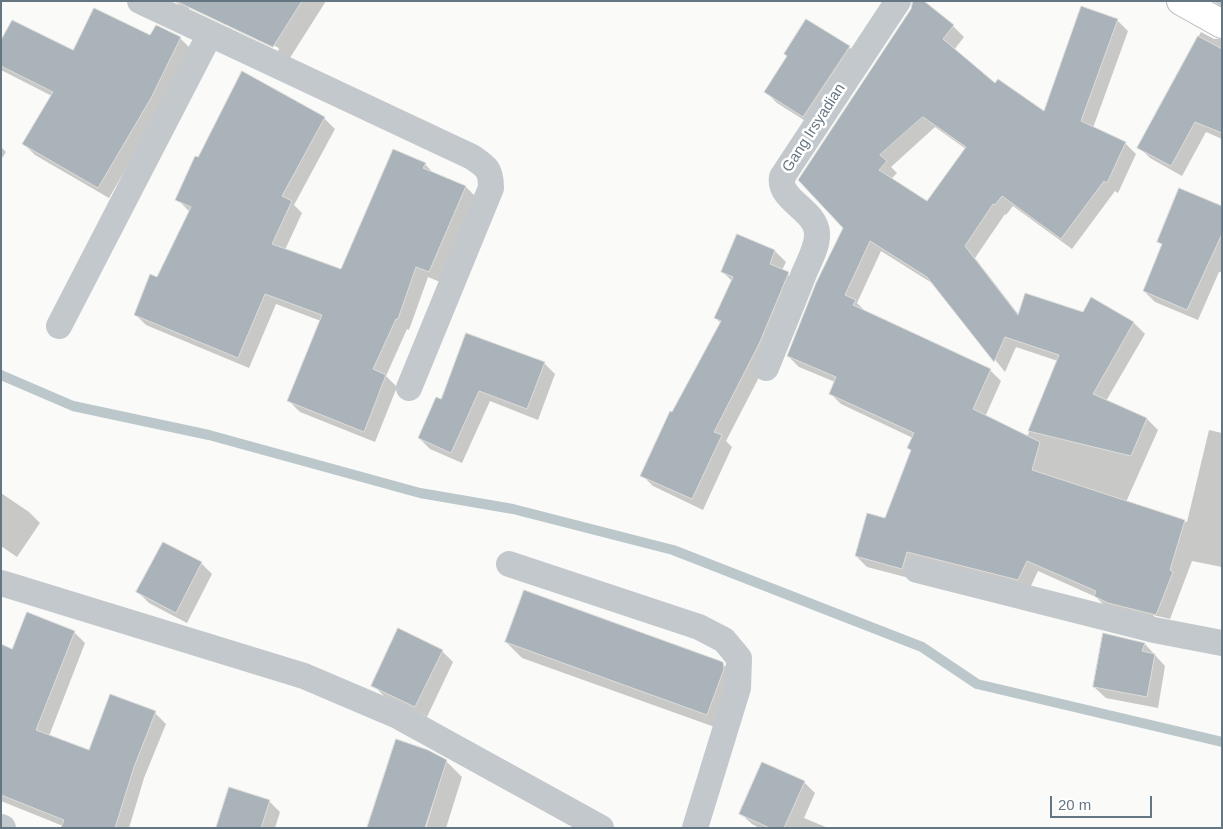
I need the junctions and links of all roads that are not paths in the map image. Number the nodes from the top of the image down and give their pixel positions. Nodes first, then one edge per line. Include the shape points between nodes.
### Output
1 (140, 1) edge
2 (898, 1) edge
3 (1181, 1) edge
4 (1222, 24) edge
5 (210, 34) junction
6 (59, 326) dead end
7 (766, 368) dead end
8 (409, 388) dead end
9 (509, 564) dead end
10 (917, 570) dead end
11 (1, 583) edge
12 (1222, 643) edge
13 (601, 828) edge
14 (695, 828) edge

1 - 5 street
2 - 7 street, Gang Irsyadian via 782,177 786,192 812,220 817,232 812,254
3 - 4 street
5 - 6 street
5 - 8 street via 472,157 484,165 491,176 491,188
9 - 14 street via 699,627 724,640 739,658 738,688
10 - 12 street via 1154,630
11 - 13 street via 304,676 398,716

